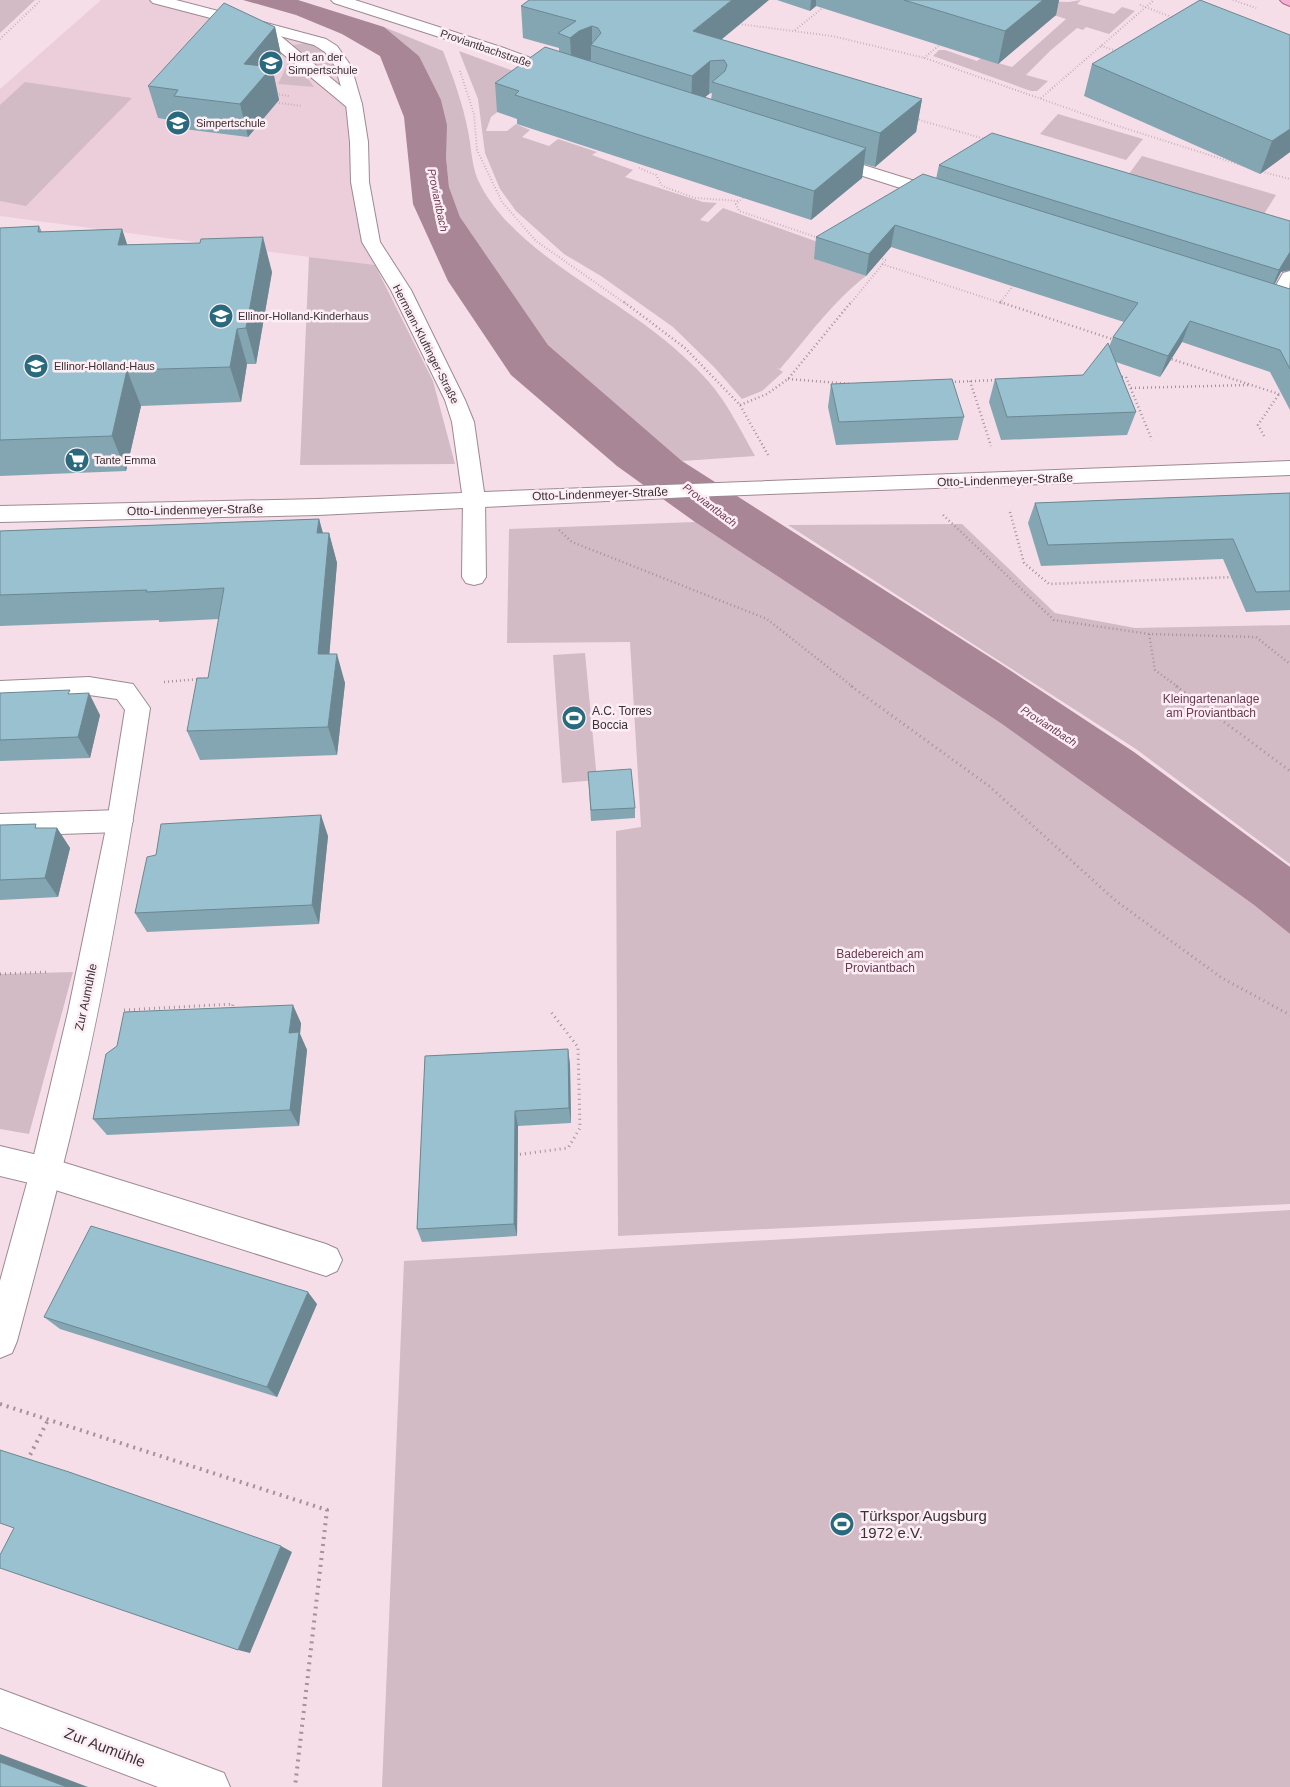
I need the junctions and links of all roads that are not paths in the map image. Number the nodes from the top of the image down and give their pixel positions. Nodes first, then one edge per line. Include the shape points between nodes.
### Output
1 (158, 0) edge
2 (339, 0) edge
3 (259, 26) junction
4 (571, 74) edge
5 (354, 104) junction
6 (807, 152) edge
7 (958, 200) edge
8 (1290, 278) edge
9 (1276, 301) edge
10 (1290, 468) edge
11 (474, 499) junction
12 (0, 514) edge
13 (474, 576) dead end
14 (0, 690) edge
15 (120, 821) junction
16 (0, 825) edge
17 (0, 1161) edge
18 (46, 1172) junction
19 (326, 1260) dead end
20 (0, 1341) edge
21 (0, 1708) edge
22 (210, 1787) edge

1 - 3 street, Hermann-Kluftinger-Straße
2 - 4 street, Proviantbachstraße
3 - 5 street, Hermann-Kluftinger-Straße
3 - 5 street, Hermann-Kluftinger-Straße via 320,42 331,49 342,66
5 - 11 street, Hermann-Kluftinger-Straße via 360,142 360,182 371,242 401,290 455,400 463,422
6 - 7 street
8 - 9 street
10 - 11 street, Otto-Lindenmeyer-Straße
11 - 12 street, Otto-Lindenmeyer-Straße via 318,507
11 - 13 street, Hermann-Kluftinger-Straße
14 - 15 street, Zur Aumühle via 89,686 124,691 138,708
15 - 16 street
15 - 18 street, Zur Aumühle via 92,971
17 - 18 street
18 - 19 street
18 - 20 street, Zur Aumühle
21 - 22 street, Zur Aumühle

